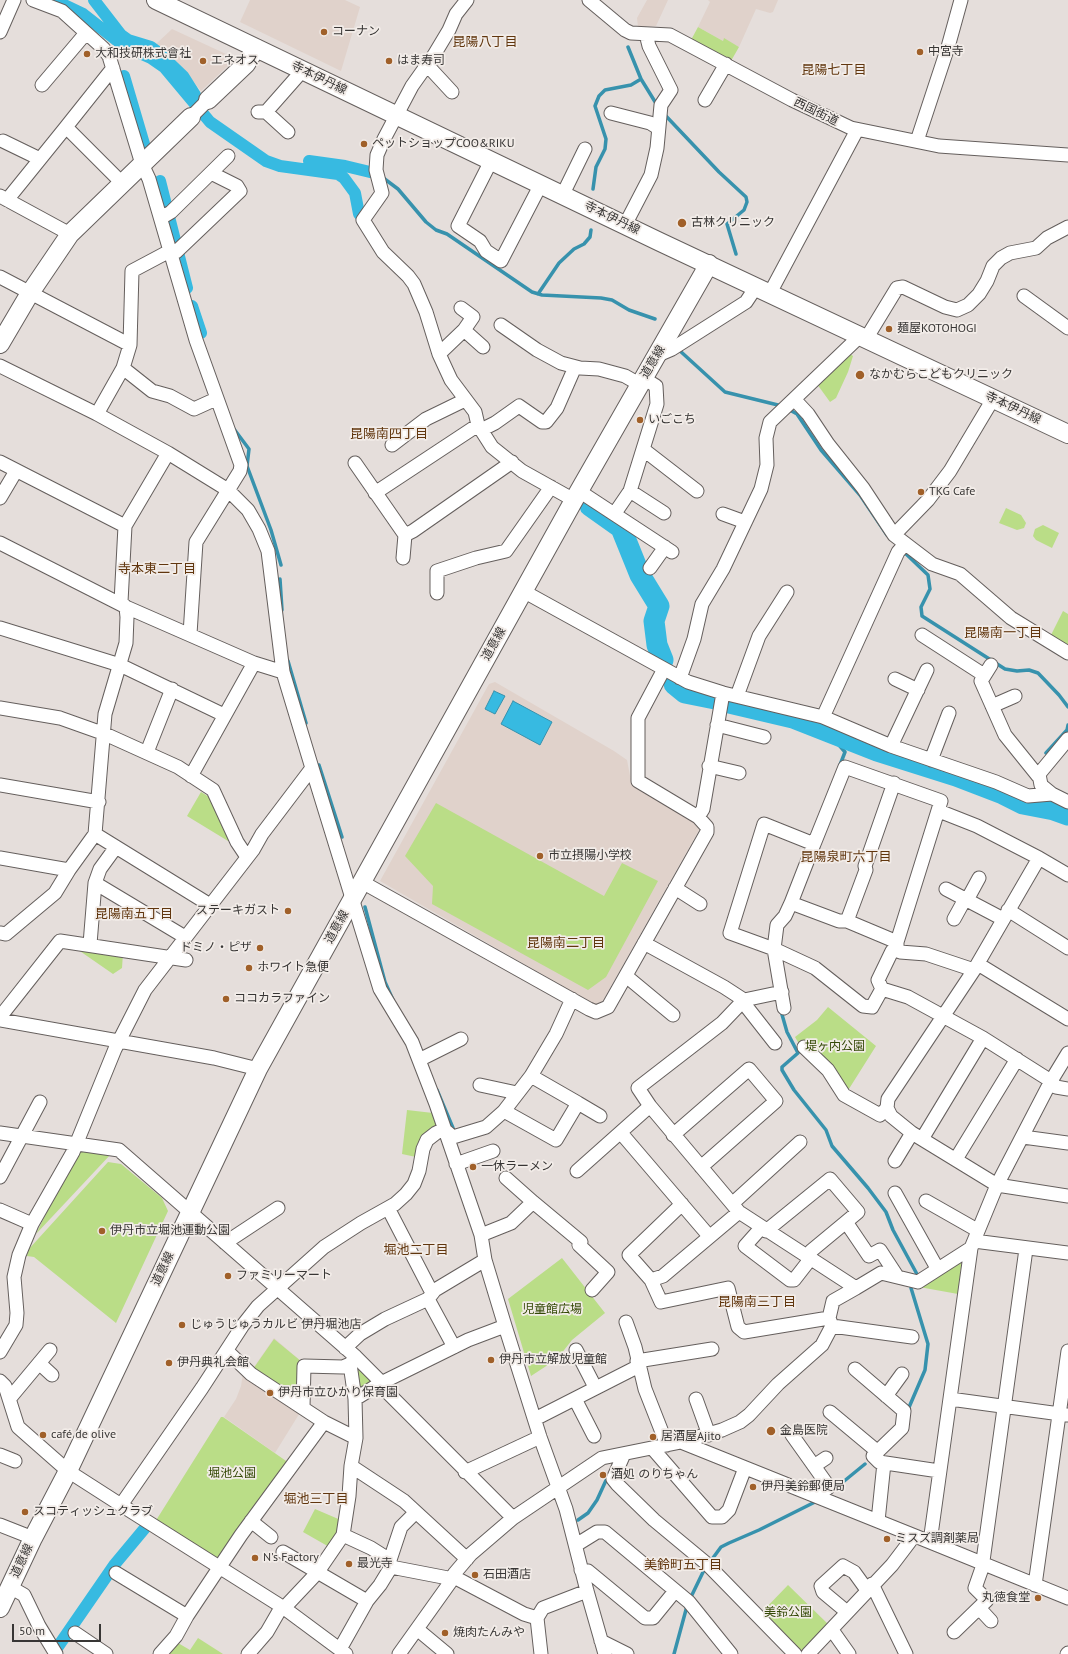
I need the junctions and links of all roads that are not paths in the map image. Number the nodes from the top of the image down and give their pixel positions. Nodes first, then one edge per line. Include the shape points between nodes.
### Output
1 (14, 0) edge
2 (34, 0) edge
3 (156, 0) edge
4 (466, 0) edge
5 (589, 0) edge
6 (961, 0) edge
7 (0, 32) edge
8 (86, 33) junction
9 (646, 34) junction
10 (256, 48) junction
11 (726, 64) junction
12 (427, 65) junction
13 (113, 68) junction
14 (303, 70) junction
15 (42, 85) dead end
16 (452, 92) dead end
17 (208, 100) joint
18 (705, 100) dead end
19 (611, 113) dead end
20 (396, 115) junction
21 (191, 117) joint
22 (66, 127) junction
23 (658, 128) junction
24 (857, 130) junction
25 (288, 132) dead end
26 (2, 141) dead end
27 (917, 141) junction
28 (585, 149) dead end
29 (1068, 155) edge
30 (228, 156) dead end
31 (40, 159) junction
32 (491, 161) junction
33 (142, 164) junction
34 (211, 172) junction
35 (122, 183) junction
36 (541, 184) junction
37 (563, 194) junction
38 (3, 198) edge
39 (166, 215) junction
40 (625, 225) junction
41 (1068, 227) edge
42 (70, 234) junction
43 (176, 251) junction
44 (709, 264) junction
45 (0, 277) edge
46 (763, 290) junction
47 (30, 293) junction
48 (1024, 296) dead end
49 (461, 308) dead end
50 (501, 325) dead end
51 (1068, 328) edge
52 (464, 330) junction
53 (860, 336) junction
54 (0, 344) edge
55 (130, 345) junction
56 (483, 347) dead end
57 (439, 354) junction
58 (658, 354) junction
59 (0, 366) edge
60 (575, 367) junction
61 (123, 368) junction
62 (641, 381) junction
63 (216, 399) junction
64 (993, 399) junction
65 (465, 400) junction
66 (794, 400) junction
67 (96, 414) junction
68 (480, 428) junction
69 (1068, 434) edge
70 (392, 445) dead end
71 (644, 450) junction
72 (168, 453) junction
73 (0, 462) edge
74 (512, 462) junction
75 (355, 463) dead end
76 (16, 471) junction
77 (694, 485) dead end
78 (551, 487) junction
79 (228, 490) junction
80 (630, 491) junction
81 (375, 493) junction
82 (576, 495) junction
83 (0, 498) edge
84 (615, 513) junction
85 (664, 513) dead end
86 (723, 514) dead end
87 (745, 522) junction
88 (125, 526) junction
89 (405, 535) junction
90 (894, 535) junction
91 (0, 543) edge
92 (905, 544) junction
93 (403, 558) dead end
94 (650, 568) dead end
95 (523, 591) junction
96 (787, 592) dead end
97 (437, 593) dead end
98 (126, 607) junction
99 (0, 628) edge
100 (190, 634) junction
101 (922, 635) dead end
102 (1068, 653) edge
103 (254, 663) junction
104 (120, 665) junction
105 (664, 669) junction
106 (927, 670) dead end
107 (283, 672) junction
108 (680, 678) junction
109 (895, 679) dead end
110 (172, 689) junction
111 (918, 690) junction
112 (723, 693) junction
113 (737, 696) junction
114 (1016, 696) dead end
115 (992, 706) junction
116 (0, 708) edge
117 (949, 713) dead end
118 (224, 714) junction
119 (823, 717) junction
120 (717, 725) junction
121 (105, 734) junction
122 (764, 738) dead end
123 (1068, 739) edge
124 (891, 746) junction
125 (147, 752) junction
126 (930, 760) junction
127 (709, 766) junction
128 (312, 768) junction
129 (739, 773) dead end
130 (191, 776) junction
131 (1038, 776) junction
132 (894, 783) junction
133 (0, 785) edge
134 (1052, 794) junction
135 (99, 802) junction
136 (1068, 802) edge
137 (939, 811) junction
138 (698, 817) junction
139 (95, 834) junction
140 (814, 844) junction
141 (116, 847) junction
142 (247, 857) junction
143 (0, 858) edge
144 (1039, 858) junction
145 (69, 870) junction
146 (1068, 875) edge
147 (979, 878) dead end
148 (362, 882) junction
149 (95, 883) junction
150 (675, 888) junction
151 (946, 889) dead end
152 (353, 897) junction
153 (966, 900) junction
154 (791, 903) junction
155 (700, 904) dead end
156 (210, 905) junction
157 (1005, 915) junction
158 (954, 919) dead end
159 (847, 921) junction
160 (0, 934) edge
161 (185, 937) junction
162 (644, 943) junction
163 (90, 944) junction
164 (897, 945) junction
165 (1068, 948) edge
166 (774, 949) junction
167 (169, 957) junction
168 (186, 960) dead end
169 (976, 967) junction
170 (626, 976) junction
171 (882, 989) junction
172 (782, 992) junction
173 (572, 999) junction
174 (744, 1000) junction
175 (784, 1008) dead end
176 (672, 1016) dead end
177 (944, 1016) junction
178 (0, 1017) edge
179 (1068, 1019) edge
180 (0, 1020) edge
181 (982, 1038) junction
182 (461, 1039) dead end
183 (119, 1041) junction
184 (775, 1044) dead end
185 (804, 1047) dead end
186 (1068, 1053) edge
187 (1017, 1059) junction
188 (419, 1060) junction
189 (258, 1069) junction
190 (530, 1076) junction
191 (1051, 1081) junction
192 (480, 1085) dead end
193 (1068, 1089) edge
194 (518, 1093) junction
195 (40, 1102) dead end
196 (578, 1103) junction
197 (650, 1106) junction
198 (887, 1108) junction
199 (504, 1111) junction
200 (600, 1116) dead end
201 (444, 1129) junction
202 (0, 1133) edge
203 (621, 1133) junction
204 (673, 1135) junction
205 (23, 1136) junction
206 (917, 1136) junction
207 (1023, 1137) junction
208 (800, 1142) dead end
209 (1068, 1143) edge
210 (75, 1144) junction
211 (493, 1151) dead end
212 (956, 1159) junction
213 (895, 1161) dead end
214 (456, 1164) junction
215 (702, 1167) junction
216 (577, 1171) dead end
217 (0, 1177) edge
218 (513, 1180) dead end
219 (997, 1185) junction
220 (895, 1193) dead end
221 (1068, 1196) edge
222 (926, 1201) dead end
223 (533, 1202) junction
224 (682, 1204) junction
225 (278, 1208) dead end
226 (388, 1208) junction
227 (736, 1208) junction
228 (0, 1210) edge
229 (190, 1212) junction
230 (846, 1222) junction
231 (32, 1224) junction
232 (764, 1229) junction
233 (481, 1235) junction
234 (709, 1236) junction
235 (974, 1240) junction
236 (225, 1243) junction
237 (1026, 1249) junction
238 (1068, 1254) edge
239 (810, 1257) junction
240 (485, 1260) junction
241 (937, 1268) junction
242 (897, 1276) junction
243 (651, 1280) junction
244 (856, 1288) junction
245 (278, 1289) junction
246 (592, 1290) dead end
247 (431, 1295) junction
248 (626, 1322) dead end
249 (830, 1322) junction
250 (505, 1326) junction
251 (912, 1337) dead end
252 (454, 1347) junction
253 (345, 1348) junction
254 (50, 1350) dead end
255 (576, 1350) dead end
256 (712, 1350) dead end
257 (227, 1351) junction
258 (0, 1352) edge
259 (1068, 1356) edge
260 (353, 1361) junction
261 (39, 1363) junction
262 (638, 1364) junction
263 (855, 1369) dead end
264 (902, 1374) dead end
265 (52, 1375) dead end
266 (0, 1381) edge
267 (381, 1383) junction
268 (595, 1388) junction
269 (886, 1396) junction
270 (10, 1398) junction
271 (355, 1399) junction
272 (575, 1399) junction
273 (696, 1399) dead end
274 (950, 1399) junction
275 (1005, 1406) junction
276 (303, 1407) junction
277 (830, 1412) dead end
278 (1064, 1414) edge
279 (535, 1419) junction
280 (324, 1422) junction
281 (709, 1435) junction
282 (792, 1435) dead end
283 (594, 1436) dead end
284 (540, 1437) junction
285 (356, 1438) junction
286 (681, 1442) junction
287 (667, 1445) junction
288 (653, 1449) junction
289 (624, 1454) junction
290 (0, 1455) edge
291 (826, 1458) dead end
292 (881, 1458) junction
293 (15, 1461) dead end
294 (351, 1466) junction
295 (814, 1466) junction
296 (746, 1468) junction
297 (68, 1471) junction
298 (939, 1471) junction
299 (465, 1472) junction
300 (558, 1487) junction
301 (817, 1496) junction
302 (121, 1505) junction
303 (416, 1512) junction
304 (513, 1518) junction
305 (251, 1521) junction
306 (878, 1521) junction
307 (0, 1525) edge
308 (343, 1535) junction
309 (914, 1536) junction
310 (271, 1537) dead end
311 (33, 1538) junction
312 (930, 1542) junction
313 (576, 1545) junction
314 (283, 1552) dead end
315 (467, 1559) junction
316 (982, 1562) junction
317 (390, 1564) junction
318 (219, 1568) junction
319 (581, 1570) junction
320 (116, 1573) dead end
321 (317, 1573) junction
322 (454, 1578) junction
323 (1035, 1585) junction
324 (10, 1587) junction
325 (870, 1587) junction
326 (587, 1591) junction
327 (675, 1591) junction
328 (1068, 1598) edge
329 (367, 1601) junction
330 (283, 1607) junction
331 (0, 1608) edge
332 (979, 1608) junction
333 (847, 1612) junction
334 (187, 1616) junction
335 (537, 1618) junction
336 (991, 1621) dead end
337 (417, 1629) junction
338 (832, 1630) junction
339 (954, 1632) dead end
340 (74, 1634) dead end
341 (601, 1641) junction
342 (343, 1652) edge
343 (56, 1654) edge
344 (106, 1654) edge
345 (160, 1654) edge
346 (248, 1654) edge
347 (399, 1654) edge
348 (447, 1654) edge
349 (541, 1654) edge
350 (605, 1654) edge
351 (627, 1654) edge
352 (731, 1654) edge
353 (795, 1654) edge
354 (808, 1654) edge
355 (849, 1654) edge
356 (906, 1654) edge

1 - 7 street
2 - 8 street via 62,11
3 - 10 street, 寺本伊丹線
4 - 12 street
5 - 9 street, 西国街道 via 625,30
6 - 27 street
8 - 13 street via 107,52
8 - 15 street
9 - 11 street, 西国街道 via 670,35
9 - 23 street via 649,46 671,87 661,106
10 - 14 street, 寺本伊丹線
10 - 17 street via 246,64
11 - 18 street
11 - 24 street, 西国街道 via 792,100
12 - 16 street
12 - 20 street
13 - 22 street
13 - 33 street
14 - 20 street, 寺本伊丹線
14 - 25 street via 262,112
17 - 21 street
19 - 23 street via 650,123
20 - 32 street, 寺本伊丹線
20 - 57 street via 377,155 376,170 382,193 363,220 386,256 414,284
21 - 33 street
22 - 31 street
22 - 35 street
23 - 40 street via 651,175
24 - 27 street, 西国街道
24 - 46 street
26 - 31 street
27 - 29 street, 西国街道 via 940,146
28 - 37 street
30 - 34 street
31 - 38 street
32 - 36 street, 寺本伊丹線
32 - 36 street via 458,226 480,241 486,251 501,261
33 - 35 street
33 - 39 street
34 - 39 street
34 - 43 street via 240,190
35 - 42 street
36 - 37 street, 寺本伊丹線
37 - 40 street, 寺本伊丹線
38 - 42 street
39 - 43 street
40 - 44 street, 寺本伊丹線
41 - 53 street via 1047,238 1036,248 1010,253 1001,258 993,266 988,281 979,294 968,305 957,310 903,287 897,288 869,334
42 - 47 street
43 - 55 street via 164,254 132,271
43 - 63 street via 196,340
44 - 46 street, 寺本伊丹線
44 - 58 street, 道意線
45 - 47 street
46 - 53 street, 寺本伊丹線
46 - 58 street via 672,349
47 - 54 street
47 - 55 street
48 - 51 street
49 - 52 street via 473,317
50 - 60 street via 536,350
52 - 56 street
52 - 57 street
53 - 64 street, 寺本伊丹線
53 - 66 street
55 - 61 street
57 - 65 street via 451,380
58 - 62 street, 道意線
59 - 67 street
60 - 62 street via 599,369
60 - 68 street via 557,408 546,422 542,422 519,406 495,423
61 - 63 street via 152,391 170,396 194,409
61 - 67 street
62 - 71 street via 656,386 657,404
62 - 82 street, 道意線
63 - 79 street via 241,465
64 - 69 street, 寺本伊丹線
64 - 90 street via 950,472 928,500
65 - 68 street via 475,412
65 - 70 street via 426,419
66 - 87 street via 770,422 767,430 768,465 761,489
66 - 90 street via 808,414
67 - 72 street
68 - 74 street via 492,447
68 - 81 street
71 - 77 street
71 - 80 street
72 - 79 street
72 - 88 street
73 - 76 street
74 - 78 street via 522,471
74 - 89 street
75 - 81 street
76 - 83 street
76 - 88 street
78 - 82 street
78 - 97 street via 506,551 437,571
79 - 100 street via 196,542
79 - 107 street via 252,516 268,551
80 - 84 street
80 - 85 street
81 - 89 street
82 - 84 street
82 - 95 street, 道意線
84 - 94 street via 648,530 669,549
86 - 87 street
87 - 108 street via 723,569 702,604 694,639
88 - 98 street via 121,602
89 - 93 street
90 - 92 street
91 - 98 street
92 - 102 street via 932,564 960,574 1011,618
92 - 119 street via 898,552
95 - 105 street
95 - 148 street, 道意線
96 - 113 street via 760,636
98 - 100 street
98 - 104 street via 126,643
99 - 104 street
100 - 103 street
101 - 115 street via 988,670 981,681
103 - 107 street
103 - 118 street
104 - 110 street
104 - 121 street via 105,714
105 - 108 street
105 - 138 street via 638,718 638,781
106 - 111 street
107 - 128 street
108 - 112 street
109 - 111 street
110 - 118 street
110 - 125 street
111 - 124 street
112 - 113 street
112 - 120 street
113 - 119 street
114 - 115 street
115 - 131 street via 1005,735
116 - 121 street via 60,718
117 - 126 street
118 - 130 street
119 - 124 street
120 - 122 street
120 - 127 street
121 - 125 street
121 - 135 street
123 - 131 street
124 - 126 street
125 - 130 street
126 - 134 street via 996,782 1028,796
127 - 129 street
127 - 138 street via 703,809
128 - 142 street
128 - 152 street
130 - 142 street via 213,790 237,842
131 - 134 street via 1041,785
132 - 137 street via 941,802
132 - 140 street via 845,767
132 - 159 street
133 - 135 street
134 - 136 street
135 - 139 street
137 - 144 street via 977,826
137 - 164 street
138 - 150 street via 707,827 707,832
139 - 141 street
139 - 145 street
140 - 154 street
140 - 166 street via 764,824 730,934
141 - 149 street via 100,869
141 - 156 street
142 - 156 street
143 - 145 street
144 - 146 street
144 - 157 street
145 - 160 street via 55,893 6,934
147 - 153 street
148 - 152 street, 道意線
148 - 173 street
149 - 161 street
149 - 163 street
150 - 155 street
150 - 162 street
151 - 153 street
152 - 188 street via 380,989 412,1042
152 - 189 street, 道意線
153 - 157 street
153 - 158 street
154 - 159 street via 839,921
154 - 166 street via 777,925
156 - 161 street
157 - 165 street
157 - 169 street
159 - 164 street
161 - 167 street
162 - 170 street
162 - 174 street via 724,986
163 - 167 street
163 - 178 street via 60,941
164 - 169 street via 900,952 926,954
164 - 171 street via 878,980
166 - 171 street via 815,968 862,1006 872,1007
166 - 172 street
167 - 168 street
167 - 183 street via 144,990
169 - 177 street
169 - 179 street
170 - 173 street via 603,1011 596,1012
170 - 176 street
171 - 177 street via 908,997
172 - 174 street
172 - 175 street
173 - 190 street via 556,1034
174 - 184 street
174 - 197 street via 722,1023 638,1088
177 - 181 street
177 - 198 street via 888,1099
180 - 183 street
181 - 187 street
181 - 206 street
182 - 188 street
183 - 189 street via 214,1058
183 - 210 street
185 - 198 street via 828,1070 844,1096 880,1115
186 - 191 street
187 - 191 street
187 - 212 street
188 - 201 street
189 - 229 street, 道意線
190 - 194 street
190 - 196 street
191 - 193 street via 1056,1087
191 - 207 street
192 - 194 street
194 - 199 street
195 - 205 street
196 - 199 street via 556,1140
196 - 200 street
197 - 203 street
197 - 204 street
198 - 206 street via 891,1116
199 - 201 street via 486,1127 453,1137
201 - 214 street
201 - 226 street via 427,1140 414,1184
202 - 205 street
203 - 216 street
203 - 224 street
204 - 215 street
204 - 215 street via 749,1069 776,1101
205 - 210 street
205 - 217 street
206 - 212 street
206 - 213 street
207 - 209 street
207 - 219 street
208 - 227 street
210 - 229 street via 119,1150
210 - 231 street via 73,1152
211 - 214 street
212 - 219 street
214 - 233 street
215 - 227 street
218 - 223 street
219 - 221 street
219 - 235 street
220 - 241 street
222 - 235 street
223 - 233 street via 511,1223
223 - 246 street via 571,1241 581,1242 579,1245 608,1272
224 - 234 street
224 - 243 street via 629,1255
225 - 236 street
226 - 245 street via 324,1247
226 - 247 street
227 - 232 street
227 - 234 street
228 - 231 street
229 - 236 street
229 - 297 street, 道意線
230 - 232 street via 858,1212 830,1179
230 - 239 street via 811,1251
230 - 242 street via 869,1256 880,1250
231 - 258 street via 14,1277 16,1325
232 - 239 street
232 - 239 street via 745,1246 790,1280 794,1280
233 - 240 street
234 - 243 street via 663,1276
235 - 237 street
235 - 241 street
235 - 274 street
236 - 245 street
237 - 238 street
237 - 275 street
239 - 244 street
240 - 247 street
240 - 250 street
241 - 242 street via 918,1282
242 - 244 street via 881,1273
243 - 249 street via 661,1302 728,1288 738,1327 744,1332
244 - 249 street via 833,1301
245 - 253 street
245 - 257 street via 258,1306
247 - 252 street
247 - 253 street via 384,1319 360,1334
248 - 262 street
249 - 251 street
249 - 281 street via 822,1345 778,1384 749,1415 740,1422
250 - 252 street
250 - 279 street
252 - 267 street
253 - 260 street
254 - 261 street
255 - 268 street
256 - 262 street
257 - 276 street via 251,1374
257 - 302 street
259 - 278 street
260 - 267 street
260 - 271 street
260 - 276 street via 343,1367 304,1366
261 - 265 street
261 - 270 street
262 - 268 street
262 - 287 street
263 - 269 street
264 - 269 street
266 - 270 street
267 - 271 street
267 - 299 street
268 - 272 street
269 - 292 street via 904,1411 902,1428
270 - 297 street via 18,1428
271 - 285 street
272 - 279 street
272 - 283 street
273 - 281 street
274 - 275 street
274 - 298 street
275 - 278 street
275 - 316 street
276 - 280 street
277 - 292 street
278 - 323 street
279 - 284 street
280 - 285 street
280 - 305 street
281 - 286 street
282 - 295 street
284 - 299 street
284 - 300 street
285 - 294 street
286 - 287 street
286 - 296 street
287 - 288 street
288 - 289 street
288 - 296 street via 712,1517 722,1517 729,1510
289 - 300 street via 602,1458
289 - 353 street via 613,1479 617,1484 654,1520 707,1564
290 - 293 street
291 - 295 street
292 - 298 street
292 - 306 street
294 - 303 street via 404,1501
294 - 308 street via 350,1496
295 - 301 street via 829,1487
296 - 301 street
297 - 302 street
297 - 311 street, 道意線
298 - 312 street
299 - 304 street
300 - 304 street
300 - 313 street
301 - 306 street
302 - 318 street
303 - 315 street
303 - 317 street via 401,1527
304 - 315 street
305 - 310 street
305 - 318 street
306 - 309 street
307 - 311 street
308 - 317 street via 371,1548
308 - 321 street
309 - 312 street
309 - 325 street via 892,1565
311 - 324 street, 道意線
312 - 316 street
313 - 319 street
313 - 327 street via 598,1532 605,1532
314 - 321 street
315 - 322 street via 454,1574
316 - 323 street
316 - 332 street via 975,1588 987,1600
317 - 322 street
317 - 329 street via 380,1585
318 - 330 street
318 - 334 street
319 - 326 street
319 - 327 street via 588,1571 645,1618 653,1618
320 - 334 street
321 - 329 street
321 - 330 street
322 - 335 street via 524,1614
322 - 337 street
323 - 328 street
324 - 331 street, 道意線
324 - 343 street via 24,1595
325 - 333 street
325 - 333 street via 854,1572 843,1566 821,1586 824,1592
325 - 356 street
326 - 335 street via 543,1608
326 - 341 street
327 - 352 street via 689,1602
329 - 342 street
330 - 342 street
330 - 346 street via 267,1632
332 - 336 street
332 - 339 street
333 - 338 street
334 - 345 street via 176,1636
335 - 349 street
337 - 347 street
337 - 348 street
338 - 354 street
338 - 355 street
340 - 344 street
341 - 350 street
341 - 351 street

